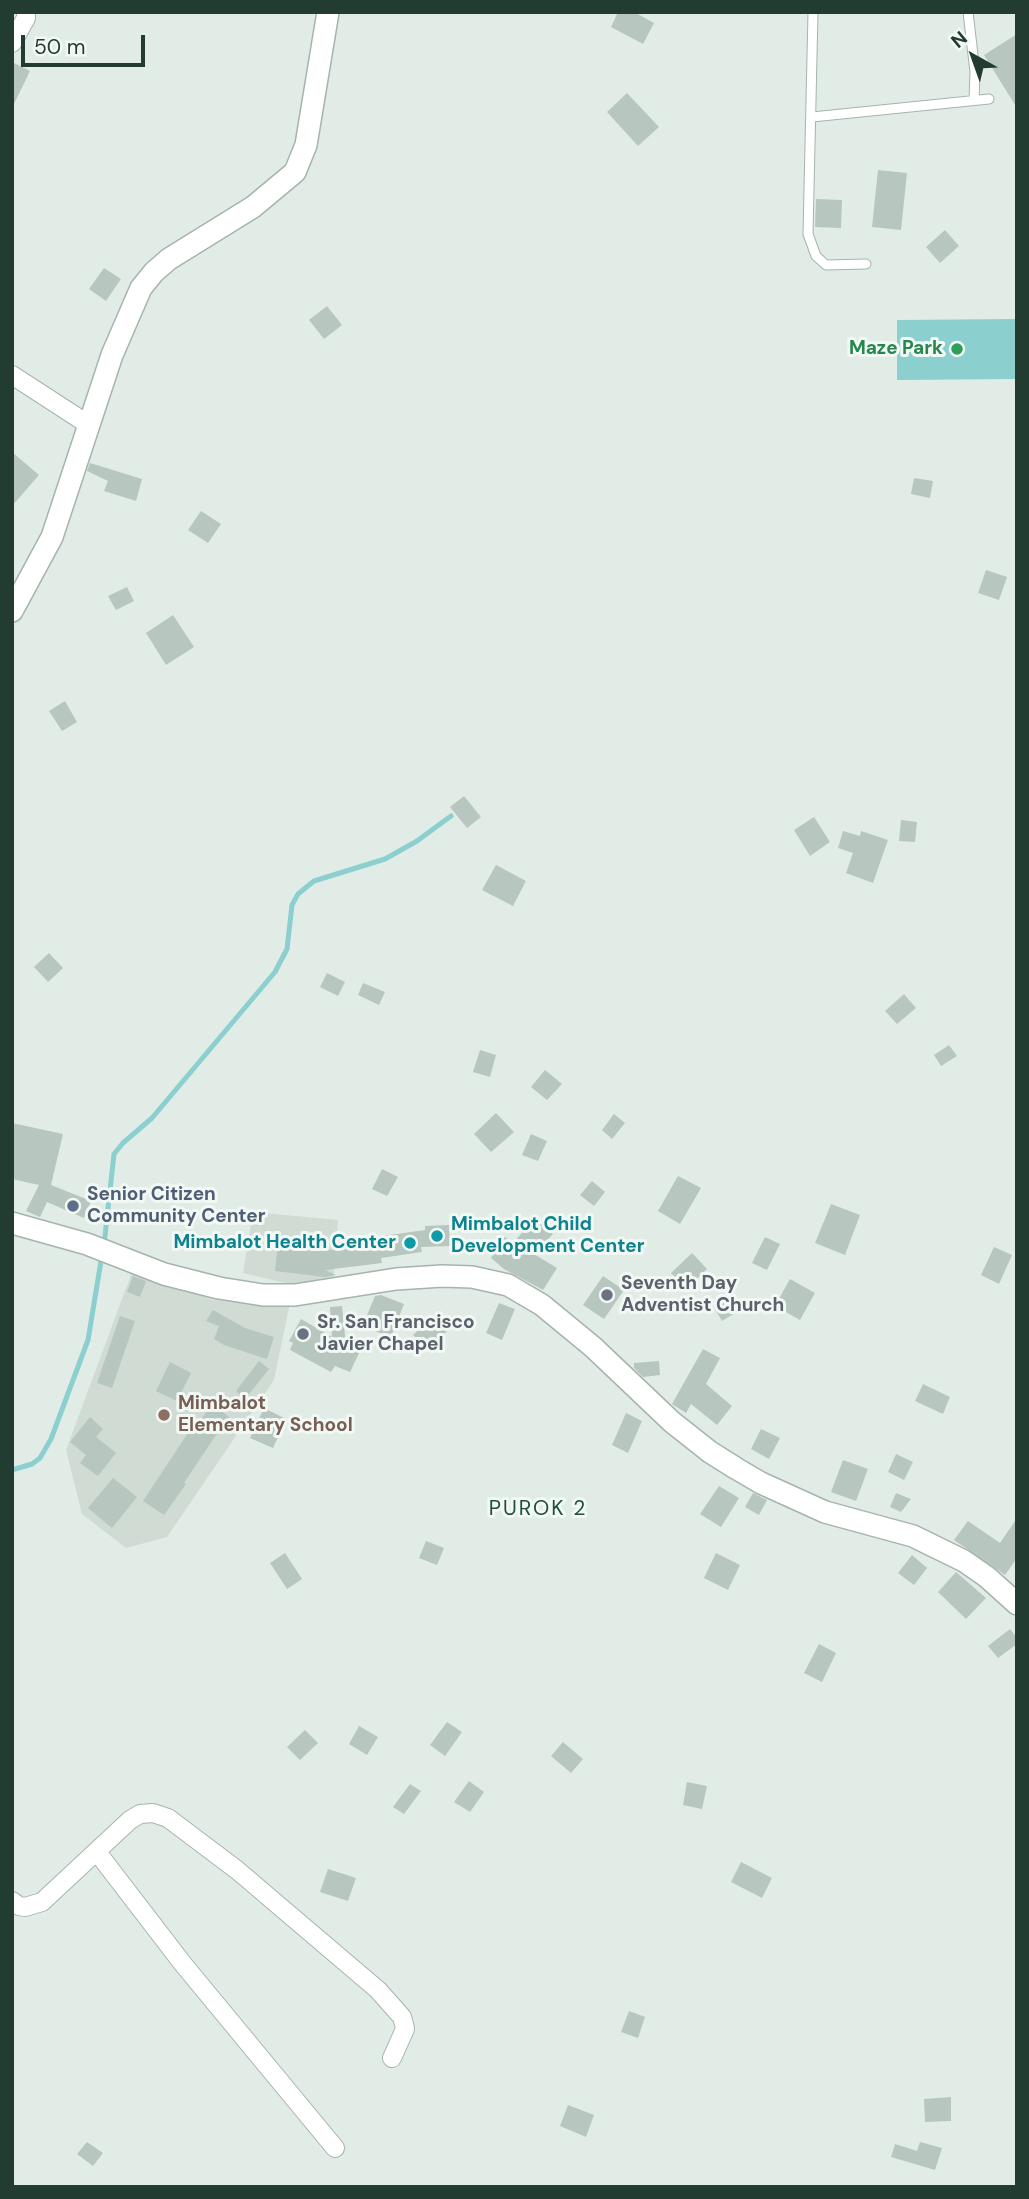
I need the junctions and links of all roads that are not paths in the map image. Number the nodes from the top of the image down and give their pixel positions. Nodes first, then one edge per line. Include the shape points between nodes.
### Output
1 (26, 12) edge
2 (328, 12) edge
3 (813, 12) edge
4 (968, 12) edge
5 (12, 43) edge
6 (989, 99) dead end
7 (974, 100) junction
8 (812, 117) junction
9 (866, 264) dead end
10 (12, 375) edge
11 (89, 425) junction
12 (12, 611) edge
13 (12, 1223) edge
14 (1017, 1604) edge
15 (97, 1852) junction
16 (12, 1901) edge
17 (393, 2057) dead end
18 (335, 2148) dead end

1 - 5 street
2 - 11 street via 306,145 295,172 253,206 169,259 147,280 127,316
3 - 8 lane
4 - 7 lane
6 - 7 lane
7 - 8 lane
8 - 9 lane via 808,234 816,256 826,265
10 - 11 street
11 - 12 street via 52,537
13 - 14 street via 86,1244 164,1274 264,1295 442,1276 508,1285 542,1305 672,1422 737,1469 825,1511 914,1536 964,1561
15 - 16 street via 42,1902 26,1907
15 - 17 street via 141,1814 168,1818 378,1990 404,2024
15 - 18 street

